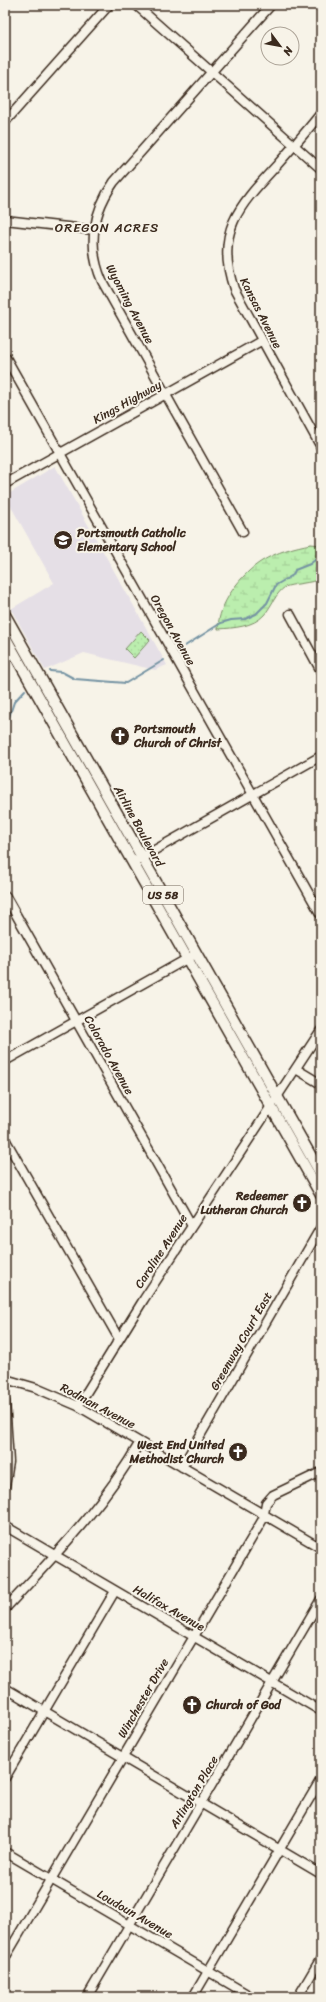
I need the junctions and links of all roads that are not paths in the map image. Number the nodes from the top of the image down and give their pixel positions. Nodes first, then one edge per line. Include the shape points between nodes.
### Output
1 (109, 5) edge
2 (136, 5) edge
3 (271, 5) edge
4 (212, 72) junction
5 (321, 113) edge
6 (5, 122) edge
7 (295, 145) junction
8 (321, 169) edge
9 (5, 220) edge
10 (94, 230) junction
11 (261, 341) junction
12 (5, 356) edge
13 (165, 394) junction
14 (321, 447) edge
15 (60, 453) junction
16 (5, 484) edge
17 (243, 532) dead end
18 (290, 614) dead end
19 (5, 615) edge
20 (18, 639) junction
21 (7, 640) edge
22 (318, 658) edge
23 (321, 671) edge
24 (321, 756) edge
25 (252, 795) junction
26 (137, 860) junction
27 (5, 895) edge
28 (321, 915) edge
29 (191, 956) junction
30 (77, 1021) junction
31 (321, 1030) edge
32 (5, 1061) edge
33 (296, 1069) junction
34 (321, 1084) edge
35 (277, 1097) junction
36 (270, 1107) junction
37 (5, 1139) edge
38 (321, 1174) edge
39 (321, 1195) edge
40 (192, 1226) junction
41 (321, 1227) edge
42 (119, 1339) junction
43 (5, 1379) edge
44 (5, 1401) edge
45 (78, 1406) junction
46 (140, 1442) junction
47 (182, 1467) junction
48 (321, 1472) edge
49 (5, 1487) edge
50 (264, 1515) junction
51 (5, 1526) edge
52 (321, 1548) edge
53 (55, 1555) junction
54 (115, 1590) junction
55 (321, 1599) edge
56 (5, 1608) edge
57 (193, 1636) junction
58 (272, 1682) junction
59 (5, 1688) edge
60 (44, 1711) junction
61 (321, 1711) edge
62 (122, 1757) junction
63 (5, 1778) edge
64 (321, 1779) edge
65 (200, 1804) junction
66 (279, 1850) junction
67 (5, 1852) edge
68 (321, 1874) edge
69 (51, 1879) junction
70 (129, 1924) junction
71 (5, 1958) edge
72 (321, 1958) edge
73 (208, 1971) junction
74 (87, 1997) edge
75 (193, 1997) edge
76 (252, 1997) edge
77 (298, 1997) edge

1 - 6 street
2 - 4 street
3 - 4 street, Wyoming Avenue
4 - 7 street
4 - 10 street, Wyoming Avenue via 114,182 98,211
5 - 7 street, Kansas Avenue
7 - 8 street
7 - 11 street, Kansas Avenue via 242,204 228,238 230,277
9 - 10 street
10 - 13 street, Wyoming Avenue via 95,261 102,281
11 - 13 street, Kings Highway
11 - 14 street, Kansas Avenue
12 - 15 street, Oregon Avenue
13 - 15 street, Kings Highway
13 - 17 street, Wyoming Avenue
15 - 16 street, Kings Highway
15 - 25 street, Oregon Avenue
18 - 22 street
19 - 20 main road, Airline Boulevard / US 58
20 - 21 main road
20 - 26 main road, Airline Boulevard / US 58
21 - 26 main road, Airline Boulevard / US 58
22 - 23 street
24 - 25 street
25 - 26 street
25 - 28 street, Oregon Avenue
26 - 29 main road, Airline Boulevard / US 58
27 - 30 street, Colorado Avenue
29 - 30 street
29 - 35 main road, Airline Boulevard / US 58
29 - 36 main road, Airline Boulevard / US 58
30 - 32 street
30 - 40 street, Colorado Avenue
31 - 33 street, Caroline Avenue
33 - 34 street
33 - 35 street, Caroline Avenue
35 - 36 street, Caroline Avenue
35 - 38 main road, Airline Boulevard / US 58
36 - 39 main road, Airline Boulevard / US 58
36 - 40 street, Caroline Avenue
37 - 42 street
40 - 42 street, Caroline Avenue
41 - 47 street, Greenway Court East
42 - 45 street, Caroline Avenue
43 - 45 street, Rodman Avenue via 36,1388
44 - 49 street via 9,1462
45 - 46 street, Rodman Avenue
46 - 47 street, Rodman Avenue
46 - 53 street via 106,1496
47 - 50 street, Rodman Avenue
48 - 50 street, Winchester Drive via 273,1495 266,1503
50 - 52 street, Rodman Avenue
50 - 57 street, Winchester Drive
51 - 53 street, Halifax Avenue
53 - 54 street, Halifax Avenue
53 - 56 street
54 - 57 street, Halifax Avenue
54 - 60 street
55 - 58 street, Arlington Place
57 - 58 street, Halifax Avenue
57 - 62 street, Winchester Drive
58 - 61 street, Halifax Avenue
58 - 65 street, Arlington Place
59 - 60 street
60 - 62 street
60 - 63 street
62 - 65 street
62 - 69 street, Winchester Drive
64 - 66 street
65 - 66 street
65 - 70 street, Arlington Place
66 - 68 street
66 - 73 street
67 - 69 street, Loudoun Avenue
69 - 70 street, Loudoun Avenue
69 - 71 street, Winchester Drive
70 - 73 street, Loudoun Avenue
70 - 74 street, Arlington Place
72 - 77 street
73 - 75 street
73 - 76 street, Loudoun Avenue

